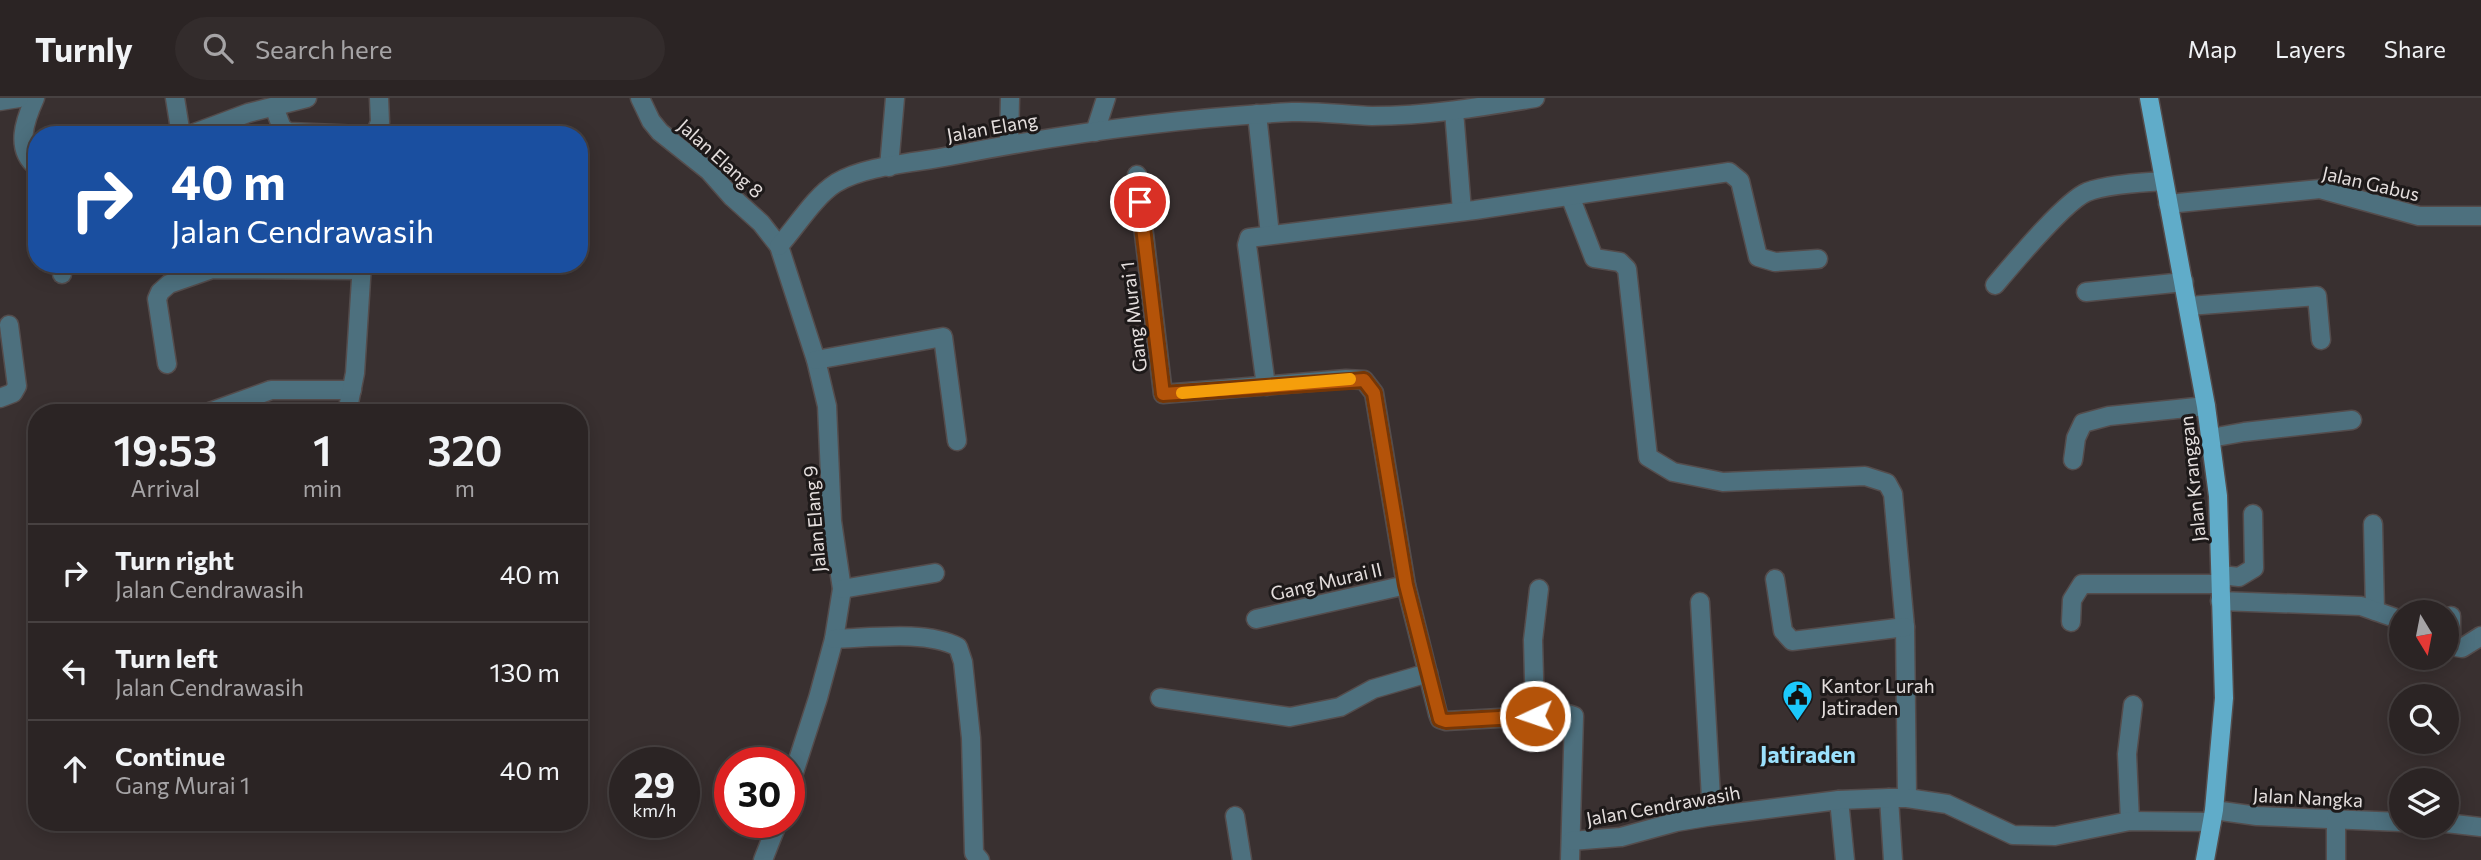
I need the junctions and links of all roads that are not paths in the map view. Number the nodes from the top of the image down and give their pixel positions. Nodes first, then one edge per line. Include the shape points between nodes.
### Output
1 (19, 98) edge
2 (35, 98) edge
3 (175, 98) edge
4 (307, 98) edge
5 (379, 98) edge
6 (640, 98) edge
7 (895, 98) edge
8 (1010, 98) edge
9 (1105, 98) edge
10 (1535, 98) edge
11 (2149, 98) edge
12 (0, 101) edge
13 (1490, 102) edge
14 (1294, 105) edge
15 (246, 106) edge
16 (274, 107) junction
17 (1371, 107) edge
18 (1454, 111) junction
19 (1257, 114) junction
20 (180, 126) edge
21 (207, 126) edge
22 (281, 126) edge
23 (378, 126) edge
24 (1095, 132) junction
25 (1009, 144) junction
26 (28, 154) edge
27 (889, 167) junction
28 (1137, 175) dead end
29 (2163, 181) junction
30 (1570, 196) junction
31 (2168, 204) junction
32 (1462, 211) junction
33 (2481, 216) edge
34 (1270, 235) junction
35 (779, 246) junction
36 (1818, 259) dead end
37 (202, 273) edge
38 (362, 273) edge
39 (2184, 282) junction
40 (1995, 285) dead end
41 (2086, 292) dead end
42 (2189, 306) junction
43 (9, 325) dead end
44 (2320, 340) dead end
45 (816, 359) junction
46 (167, 364) dead end
47 (1266, 386) junction
48 (352, 390) junction
49 (0, 398) edge
50 (232, 404) edge
51 (349, 404) edge
52 (2206, 406) junction
53 (2352, 420) dead end
54 (2211, 438) junction
55 (957, 441) dead end
56 (2073, 460) dead end
57 (2253, 514) dead end
58 (2373, 524) dead end
59 (935, 573) dead end
60 (1775, 579) dead end
61 (1406, 585) junction
62 (2221, 587) junction
63 (842, 589) junction
64 (1539, 589) dead end
65 (1700, 602) dead end
66 (2375, 611) junction
67 (2389, 616) edge
68 (1256, 619) dead end
69 (2071, 622) dead end
70 (1905, 627) junction
71 (2481, 636) edge
72 (834, 639) junction
73 (2459, 648) edge
74 (1428, 673) junction
75 (1160, 698) dead end
76 (2133, 705) dead end
77 (1535, 716) junction
78 (802, 747) edge
79 (1889, 798) junction
80 (1907, 798) junction
81 (1839, 800) junction
82 (1235, 816) dead end
83 (1712, 816) junction
84 (2213, 816) junction
85 (2336, 820) junction
86 (2130, 821) junction
87 (2389, 822) edge
88 (2459, 824) edge
89 (2481, 827) edge
90 (772, 838) edge
91 (1571, 841) junction
92 (763, 860) edge
93 (980, 860) edge
94 (1242, 860) edge
95 (1570, 860) edge
96 (1845, 860) edge
97 (1892, 860) edge
98 (2205, 860) edge
99 (2336, 860) edge

1 - 12 street
2 - 26 street via 23,128
3 - 20 street
4 - 16 street
5 - 23 street
6 - 35 street, Jalan Elang 8 via 660,132 709,171
7 - 27 street
8 - 25 street
9 - 24 street
10 - 13 street, Jalan Elang
11 - 29 main road, Jalan Kranggan
13 - 18 street, Jalan Elang
14 - 17 street, Jalan Elang
14 - 19 street, Jalan Elang
15 - 16 street
15 - 21 street
16 - 22 street
17 - 18 street, Jalan Elang
18 - 32 street
19 - 24 street, Jalan Elang
19 - 34 street
24 - 25 street, Jalan Elang
25 - 27 street, Jalan Elang
27 - 35 street, Jalan Elang via 835,184
28 - 47 street, Gang Murai 1 via 1163,394
29 - 31 main road, Jalan Kranggan
29 - 40 street via 2094,190 2079,197
30 - 32 street
30 - 36 street via 1729,172 1740,181 1758,257 1774,262
30 - 70 street via 1594,258 1620,262 1627,269 1648,457 1673,472 1723,482 1865,476 1887,483 1893,494
31 - 33 street, Jalan Gabus via 2320,189 2419,216
31 - 39 main road, Jalan Kranggan
32 - 34 street
34 - 47 street via 1249,238 1247,245
35 - 45 street, Jalan Elang 9
37 - 46 street via 169,284 157,299
38 - 48 street
39 - 41 street
39 - 42 main road, Jalan Kranggan
42 - 44 street via 2317,296
42 - 52 main road, Jalan Kranggan
43 - 49 street via 17,386
45 - 55 street via 943,337
45 - 63 street, Jalan Elang 9 via 827,406 832,522
47 - 61 street, Jalan Cendrawasih via 1346,379 1370,385
48 - 50 street via 271,390
48 - 51 street
52 - 54 main road, Jalan Kranggan
52 - 56 street via 2109,416 2083,424
53 - 54 street
54 - 62 main road, Jalan Kranggan
57 - 62 street via 2254,568
58 - 66 street
59 - 63 street
60 - 70 street via 1783,631 1792,640
61 - 68 street, Gang Murai II
61 - 74 street, Jalan Cendrawasih
62 - 66 street
62 - 69 street via 2082,584 2072,600
62 - 84 main road, Jalan Kranggan via 2224,698
63 - 72 street, Jalan Elang 9
64 - 77 street via 1533,640
65 - 83 street
66 - 67 street
70 - 80 street
71 - 73 street
72 - 78 street, Jalan Elang 9
72 - 93 street via 920,637 958,647 971,738 974,853
74 - 75 street via 1373,689 1340,707 1290,717
74 - 77 street, Jalan Cendrawasih via 1440,719
76 - 86 street via 2127,754
77 - 91 street, Jalan Cendrawasih via 1574,716
79 - 80 street, Jalan Cendrawasih
79 - 81 street, Jalan Cendrawasih
79 - 97 street
80 - 86 street, Jalan Cendrawasih via 1947,804 2013,835 2055,836
81 - 83 street, Jalan Cendrawasih
81 - 96 street
82 - 94 street
83 - 91 street, Jalan Cendrawasih via 1620,837
84 - 85 street, Jalan Nangka
84 - 86 street, Jalan Cendrawasih
84 - 98 main road, Jalan Kranggan
85 - 87 street, Jalan Nangka
85 - 99 street
88 - 89 street
90 - 92 street
91 - 95 street

